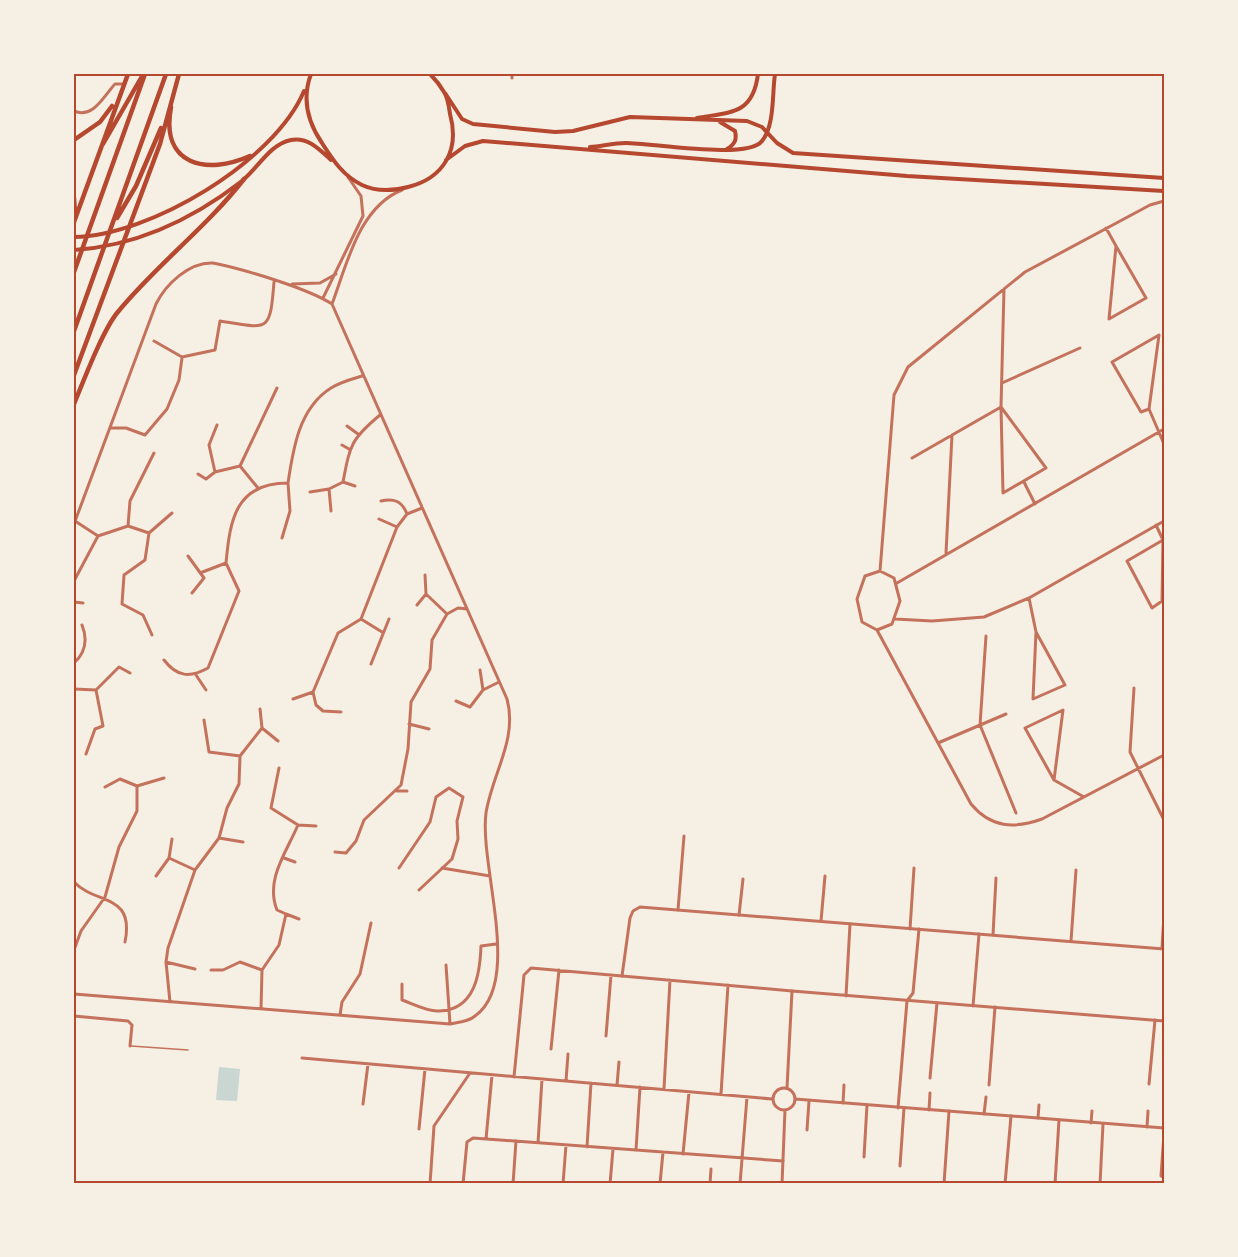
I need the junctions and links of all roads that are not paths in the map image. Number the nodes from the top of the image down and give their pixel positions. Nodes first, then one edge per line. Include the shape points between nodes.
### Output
1 (128, 74) edge
2 (145, 74) edge
3 (166, 74) edge
4 (179, 74) edge
5 (311, 74) edge
6 (430, 74) edge
7 (758, 74) edge
8 (775, 74) edge
9 (123, 84) junction
10 (176, 84) junction
11 (306, 88) junction
12 (445, 93) junction
13 (116, 102) junction
14 (74, 111) edge
15 (166, 117) junction
16 (690, 119) junction
17 (718, 121) junction
18 (768, 131) junction
19 (74, 141) edge
20 (580, 148) junction
21 (726, 150) junction
22 (96, 156) junction
23 (250, 156) junction
24 (446, 160) junction
25 (335, 163) junction
26 (347, 176) junction
27 (1164, 178) edge
28 (244, 179) junction
29 (412, 186) junction
30 (1164, 191) edge
31 (74, 198) edge
32 (1164, 201) edge
33 (74, 220) edge
34 (111, 228) junction
35 (1106, 228) junction
36 (74, 237) edge
37 (1116, 246) junction
38 (74, 250) edge
39 (74, 272) edge
40 (338, 273) junction
41 (274, 282) junction
42 (287, 284) junction
43 (1004, 289) junction
44 (323, 298) junction
45 (332, 304) junction
46 (74, 331) edge
47 (154, 341) dead end
48 (1080, 348) dead end
49 (182, 357) junction
50 (74, 375) edge
51 (362, 376) junction
52 (1002, 383) junction
53 (277, 388) dead end
54 (74, 404) edge
55 (1001, 406) junction
56 (1149, 409) junction
57 (380, 415) junction
58 (217, 425) dead end
59 (347, 426) dead end
60 (110, 428) junction
61 (1164, 429) edge
62 (1158, 432) junction
63 (358, 434) junction
64 (952, 435) junction
65 (1164, 444) edge
66 (342, 445) dead end
67 (349, 449) junction
68 (154, 453) dead end
69 (912, 458) dead end
70 (240, 466) junction
71 (215, 472) junction
72 (198, 474) dead end
73 (344, 482) junction
74 (1024, 482) junction
75 (288, 483) junction
76 (356, 486) dead end
77 (258, 488) junction
78 (329, 489) junction
79 (310, 492) dead end
80 (381, 501) dead end
81 (1035, 504) junction
82 (422, 508) junction
83 (331, 511) dead end
84 (172, 513) dead end
85 (407, 514) junction
86 (379, 519) dead end
87 (1164, 521) edge
88 (74, 522) edge
89 (1156, 525) junction
90 (128, 526) junction
91 (397, 527) junction
92 (149, 534) junction
93 (98, 536) junction
94 (282, 538) dead end
95 (1163, 540) edge
96 (946, 553) junction
97 (189, 556) dead end
98 (226, 563) junction
99 (880, 571) junction
100 (200, 573) junction
101 (425, 575) dead end
102 (74, 581) edge
103 (897, 583) junction
104 (192, 593) dead end
105 (426, 594) junction
106 (1029, 598) junction
107 (74, 602) edge
108 (83, 603) dead end
109 (417, 604) dead end
110 (467, 609) junction
111 (447, 614) junction
112 (361, 619) junction
113 (389, 619) dead end
114 (895, 620) junction
115 (82, 625) dead end
116 (877, 630) junction
117 (382, 632) junction
118 (1035, 632) junction
119 (152, 635) dead end
120 (986, 636) dead end
121 (164, 660) dead end
122 (74, 663) edge
123 (371, 664) dead end
124 (480, 670) dead end
125 (130, 673) dead end
126 (196, 675) junction
127 (499, 682) junction
128 (1134, 688) dead end
129 (74, 689) edge
130 (96, 690) junction
131 (206, 690) dead end
132 (483, 690) junction
133 (313, 692) junction
134 (293, 699) dead end
135 (456, 701) dead end
136 (260, 709) dead end
137 (341, 712) dead end
138 (1006, 714) dead end
139 (204, 720) dead end
140 (409, 724) junction
141 (980, 725) junction
142 (262, 728) junction
143 (429, 729) dead end
144 (278, 741) dead end
145 (938, 743) junction
146 (86, 754) dead end
147 (1164, 755) edge
148 (240, 756) junction
149 (279, 768) dead end
150 (1139, 768) junction
151 (164, 777) dead end
152 (1054, 780) junction
153 (137, 786) junction
154 (105, 787) dead end
155 (396, 791) junction
156 (407, 791) dead end
157 (1084, 797) junction
158 (1016, 813) dead end
159 (1164, 819) edge
160 (298, 825) junction
161 (316, 826) dead end
162 (684, 836) dead end
163 (219, 837) junction
164 (172, 839) dead end
165 (243, 842) dead end
166 (335, 852) dead end
167 (169, 858) junction
168 (284, 858) junction
169 (295, 862) dead end
170 (399, 868) dead end
171 (442, 868) junction
172 (914, 868) dead end
173 (195, 870) junction
174 (1076, 870) dead end
175 (156, 876) dead end
176 (490, 876) junction
177 (825, 876) dead end
178 (996, 878) dead end
179 (743, 879) dead end
180 (74, 882) edge
181 (419, 890) dead end
182 (105, 897) junction
183 (678, 910) junction
184 (286, 914) junction
185 (739, 915) junction
186 (1164, 915) edge
187 (299, 919) dead end
188 (821, 921) junction
189 (371, 923) dead end
190 (850, 924) junction
191 (910, 929) junction
192 (919, 929) junction
193 (979, 934) junction
194 (993, 935) junction
195 (1071, 941) junction
196 (125, 942) dead end
197 (496, 944) junction
198 (1163, 948) edge
199 (74, 950) edge
200 (166, 962) junction
201 (446, 965) dead end
202 (195, 969) dead end
203 (211, 970) dead end
204 (262, 970) junction
205 (558, 970) junction
206 (611, 975) junction
207 (622, 976) junction
208 (670, 980) junction
209 (402, 984) dead end
210 (728, 985) junction
211 (792, 991) junction
212 (74, 994) edge
213 (846, 996) junction
214 (907, 1000) junction
215 (170, 1002) junction
216 (937, 1003) junction
217 (973, 1006) junction
218 (995, 1008) junction
219 (261, 1009) junction
220 (449, 1009) junction
221 (74, 1016) edge
222 (340, 1016) junction
223 (1155, 1020) junction
224 (1164, 1021) edge
225 (450, 1024) junction
226 (606, 1036) dead end
227 (130, 1046) joint
228 (551, 1049) dead end
229 (188, 1050) dead end
230 (568, 1054) dead end
231 (302, 1058) dead end
232 (619, 1062) dead end
233 (368, 1064) junction
234 (425, 1069) junction
235 (470, 1073) junction
236 (492, 1075) junction
237 (514, 1077) junction
238 (930, 1078) dead end
239 (542, 1079) junction
240 (566, 1081) junction
241 (591, 1083) junction
242 (989, 1084) dead end
243 (1149, 1084) dead end
244 (617, 1085) junction
245 (844, 1085) dead end
246 (640, 1087) junction
247 (787, 1088) junction
248 (664, 1089) junction
249 (689, 1092) junction
250 (930, 1093) dead end
251 (721, 1094) junction
252 (747, 1096) junction
253 (986, 1097) dead end
254 (772, 1099) junction
255 (795, 1100) junction
256 (809, 1101) junction
257 (843, 1103) junction
258 (363, 1104) dead end
259 (867, 1105) junction
260 (1039, 1105) dead end
261 (898, 1108) junction
262 (904, 1108) junction
263 (785, 1110) junction
264 (928, 1110) junction
265 (1092, 1111) dead end
266 (949, 1112) junction
267 (1148, 1112) dead end
268 (984, 1114) junction
269 (1011, 1116) junction
270 (1038, 1118) junction
271 (1059, 1120) junction
272 (1091, 1123) junction
273 (1103, 1124) junction
274 (1147, 1127) junction
275 (1164, 1128) edge
276 (419, 1129) dead end
277 (807, 1130) dead end
278 (1164, 1134) edge
279 (486, 1139) junction
280 (516, 1142) junction
281 (538, 1143) junction
282 (566, 1145) junction
283 (587, 1147) junction
284 (613, 1149) junction
285 (636, 1150) junction
286 (663, 1152) junction
287 (683, 1154) junction
288 (864, 1156) dead end
289 (742, 1158) junction
290 (783, 1161) junction
291 (900, 1166) dead end
292 (711, 1169) dead end
293 (1164, 1177) edge
294 (430, 1184) edge
295 (462, 1184) edge
296 (513, 1184) edge
297 (563, 1184) edge
298 (610, 1184) edge
299 (660, 1184) edge
300 (710, 1184) edge
301 (740, 1184) edge
302 (782, 1184) edge
303 (944, 1184) edge
304 (1005, 1184) edge
305 (1055, 1184) edge
306 (1100, 1184) edge

1 - 9 highway
2 - 22 highway
2 - 39 highway
3 - 34 highway
4 - 10 highway
5 - 11 main road
6 - 12 main road
7 - 16 main road via 754,96 744,105
8 - 18 main road
9 - 13 highway
9 - 14 street via 115,84 93,111
10 - 15 highway
10 - 23 highway via 171,127 181,153 191,162 210,167
11 - 23 main road via 297,109
11 - 25 main road via 306,108 312,124
12 - 16 main road via 462,118 484,125 555,132 630,117
12 - 24 main road via 453,128
13 - 19 highway via 100,122
13 - 22 highway
15 - 34 highway via 136,186
15 - 50 highway via 160,144
16 - 17 main road
17 - 18 main road via 747,121
17 - 21 main road via 735,131 737,138
18 - 21 main road via 752,148
18 - 27 main road via 777,143 793,153
20 - 21 main road via 624,143
20 - 24 main road via 476,142
20 - 30 main road via 907,176
22 - 33 highway
23 - 36 main road via 208,190 155,218
24 - 29 main road via 432,178
25 - 26 main road
25 - 28 main road via 314,145 292,140 278,145
26 - 29 main road via 380,190
26 - 40 street via 361,196 363,216
28 - 38 main road via 207,206 156,232
28 - 54 highway via 224,206 115,315
29 - 45 street via 388,195 371,211
31 - 33 highway
32 - 35 street
34 - 46 highway
35 - 37 street
35 - 43 street via 1025,272
37 - 37 street via 1146,298 1109,319 1113,277
40 - 42 street via 320,283
40 - 44 street
41 - 42 street
41 - 49 street via 271,318 264,325 220,321 215,350
41 - 60 street via 202,263 172,282 156,304
42 - 44 street
43 - 52 street
43 - 99 street via 908,367 898,382
44 - 45 street
45 - 51 street
47 - 49 street
48 - 52 street
49 - 60 street via 179,380 167,409 144,435 126,428
51 - 57 street
51 - 75 street via 331,387 312,404 301,425
52 - 55 street
53 - 70 street
55 - 64 street
55 - 74 street via 1046,468
55 - 74 street via 1003,493
56 - 56 street via 1141,412 1112,362 1159,335
56 - 62 street
57 - 63 street
57 - 82 street
58 - 71 street via 209,444
59 - 63 street
60 - 88 street
61 - 62 street
62 - 65 street
62 - 81 street
63 - 67 street
64 - 69 street
64 - 96 street
66 - 67 street
67 - 73 street
68 - 90 street via 130,501
70 - 71 street
70 - 77 street
71 - 72 street via 207,479
73 - 76 street
73 - 78 street
74 - 81 street
75 - 77 street via 269,483
75 - 94 street via 290,511
77 - 98 street via 240,503 233,519
78 - 79 street
78 - 83 street
80 - 85 street via 397,501 404,505
81 - 96 street
82 - 85 street
82 - 110 street
84 - 92 street
85 - 91 street
86 - 91 street
87 - 89 street
88 - 93 street
89 - 95 street
89 - 106 street
90 - 92 street
90 - 93 street
91 - 112 street
92 - 119 street via 145,560 124,575 122,604 143,615
93 - 102 street
95 - 95 street via 1127,561 1152,608 1162,601
96 - 103 street
97 - 100 street
98 - 100 street
98 - 126 street via 239,591 237,600 207,668
99 - 103 street via 890,574
99 - 116 street via 865,576 857,599 862,622
100 - 104 street via 204,578
101 - 105 street
103 - 114 street via 900,601
105 - 109 street
105 - 111 street
106 - 114 street via 984,617
106 - 118 street
107 - 108 street
110 - 111 street via 458,608
110 - 127 street
111 - 140 street via 432,640 430,669 411,702
112 - 117 street
112 - 133 street via 338,633
113 - 117 street
114 - 116 street
115 - 122 street via 86,644
116 - 145 street
117 - 123 street
118 - 118 street via 1034,666 1033,699 1065,685
120 - 141 street
121 - 126 street via 179,674
124 - 132 street
125 - 130 street via 119,667
126 - 131 street
127 - 132 street
127 - 176 street via 512,723 486,815
128 - 150 street via 1130,752
129 - 130 street
130 - 146 street via 103,726 95,729
132 - 135 street via 470,707
133 - 134 street
133 - 137 street via 316,705 323,711
136 - 142 street
138 - 141 street
139 - 148 street via 209,752
140 - 143 street
140 - 155 street via 405,769
141 - 145 street
141 - 158 street
142 - 144 street
142 - 148 street
145 - 157 street via 971,804 989,820 1008,827 1025,825
147 - 150 street
148 - 163 street via 239,784
149 - 160 street via 272,808
150 - 157 street
150 - 159 street
151 - 153 street
152 - 152 street via 1025,728 1064,710 1059,745
152 - 157 street
153 - 154 street via 120,779
153 - 182 street via 137,811 119,848
155 - 156 street
155 - 166 street via 364,820 356,841 346,853
160 - 161 street
160 - 168 street
162 - 183 street
163 - 165 street
163 - 173 street
164 - 167 street
167 - 173 street
167 - 175 street
168 - 169 street
168 - 184 street via 275,869 273,899 277,910
170 - 171 street via 430,822 436,797 449,788 463,797 457,821 458,839 452,859
171 - 176 street
171 - 181 street
172 - 191 street
173 - 200 street
174 - 195 street
176 - 197 street
177 - 188 street
178 - 194 street
179 - 185 street
180 - 182 street via 82,891
182 - 196 street via 117,904 125,916
182 - 199 street via 81,931
183 - 185 street
183 - 207 street via 640,907 633,911
184 - 187 street
184 - 204 street via 279,945
185 - 188 street
186 - 198 street
188 - 190 street
189 - 222 street via 360,974 342,1002
190 - 191 street
190 - 213 street
191 - 192 street
192 - 193 street
192 - 214 street via 913,993
193 - 194 street
193 - 217 street
194 - 195 street
195 - 198 street
197 - 220 street via 481,946 480,969 471,995
197 - 225 street via 498,970 490,998 476,1016
200 - 202 street
200 - 215 street
201 - 220 street
203 - 204 street via 223,970 240,962
204 - 219 street
205 - 206 street
205 - 228 street
205 - 237 street via 533,968 524,975
206 - 207 street
206 - 226 street
207 - 208 street
208 - 210 street
208 - 248 street
209 - 220 street via 402,1000 438,1012
210 - 211 street
210 - 251 street
211 - 213 street
211 - 247 street
212 - 215 street
213 - 214 street
214 - 216 street
214 - 261 street
215 - 219 street
216 - 217 street
216 - 238 street
217 - 218 street
218 - 223 street
218 - 242 street
219 - 222 street
220 - 225 street
221 - 227 street via 128,1021 132,1025
222 - 225 street
223 - 224 street
223 - 243 street
227 - 229 lane
230 - 240 street
231 - 233 street
232 - 244 street
233 - 234 street
233 - 258 street
234 - 235 street
234 - 276 street
235 - 236 street
235 - 294 street via 436,1121
236 - 237 street
236 - 279 street
237 - 239 street
239 - 240 street
239 - 281 street
240 - 241 street
241 - 244 street
241 - 283 street
244 - 246 street
245 - 257 street
246 - 248 street
246 - 285 street
247 - 254 street via 777,1089
247 - 255 street
248 - 249 street
249 - 251 street
249 - 287 street
250 - 264 street
251 - 252 street
252 - 254 street
252 - 289 street
253 - 268 street
254 - 263 street
255 - 256 street
255 - 263 street
256 - 257 street
256 - 277 street
257 - 259 street
259 - 261 street
259 - 288 street
260 - 270 street
261 - 262 street
262 - 264 street
262 - 291 street
263 - 290 street
264 - 266 street
265 - 272 street
266 - 268 street
266 - 303 street
267 - 274 street
268 - 269 street
269 - 270 street
269 - 304 street
270 - 271 street
271 - 272 street
271 - 305 street
272 - 273 street
273 - 274 street
273 - 306 street
274 - 275 street
278 - 293 street
279 - 280 street
279 - 295 street via 472,1138 467,1142
280 - 281 street
280 - 296 street
281 - 282 street
282 - 283 street
282 - 297 street
283 - 284 street
284 - 285 street
284 - 298 street
285 - 286 street
286 - 287 street
286 - 299 street
287 - 289 street
289 - 290 street
289 - 301 street
290 - 302 street
292 - 300 street

